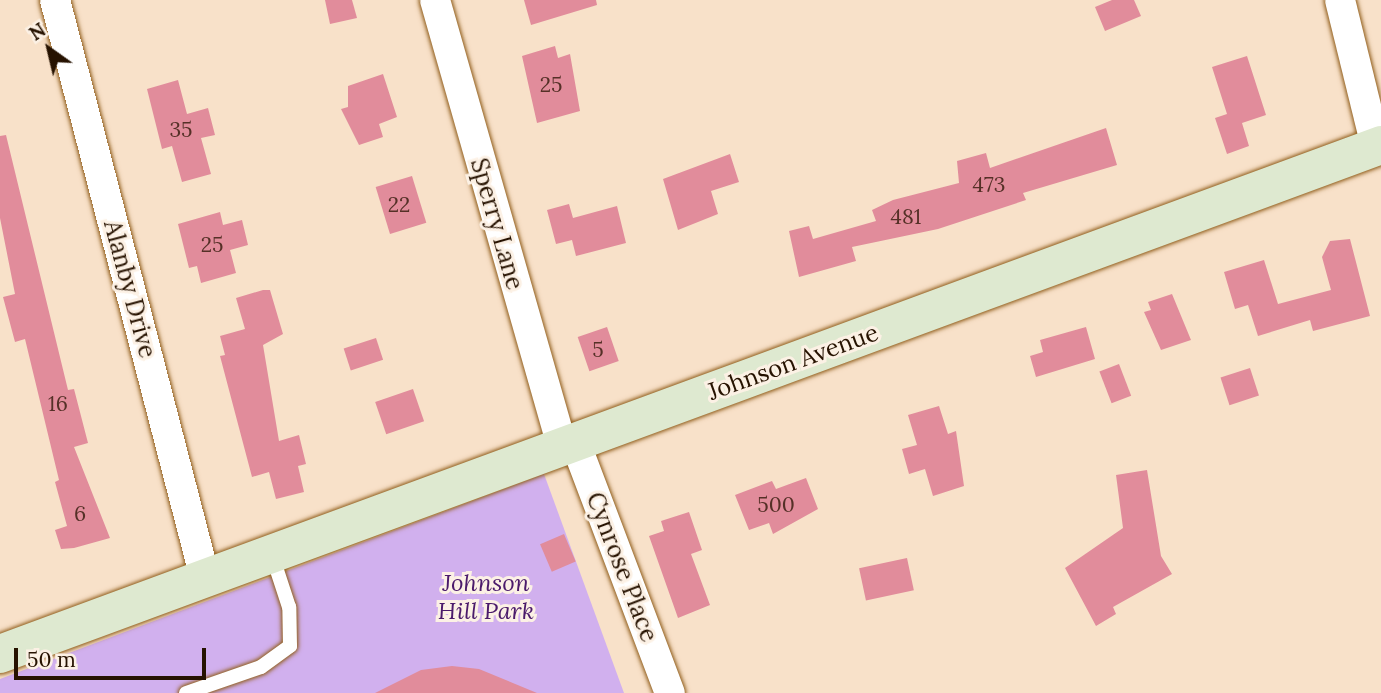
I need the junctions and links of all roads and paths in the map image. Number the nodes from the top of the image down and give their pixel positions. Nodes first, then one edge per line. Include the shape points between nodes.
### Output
1 (55, 0) edge
2 (435, 0) edge
3 (1340, 0) edge
4 (1378, 146) edge
5 (569, 444) junction
6 (272, 554) junction
7 (205, 578) junction
8 (0, 654) edge
9 (186, 693) edge
10 (670, 693) edge

1 - 7 street, Alanby Drive
2 - 5 street, Sperry Lane
3 - 4 street
4 - 5 street, Johnson Avenue
5 - 6 street, Johnson Avenue
5 - 10 street, Cynrose Place
6 - 7 street, Johnson Avenue
6 - 9 lane via 289,607 290,646 261,667
7 - 8 street, Johnson Avenue

